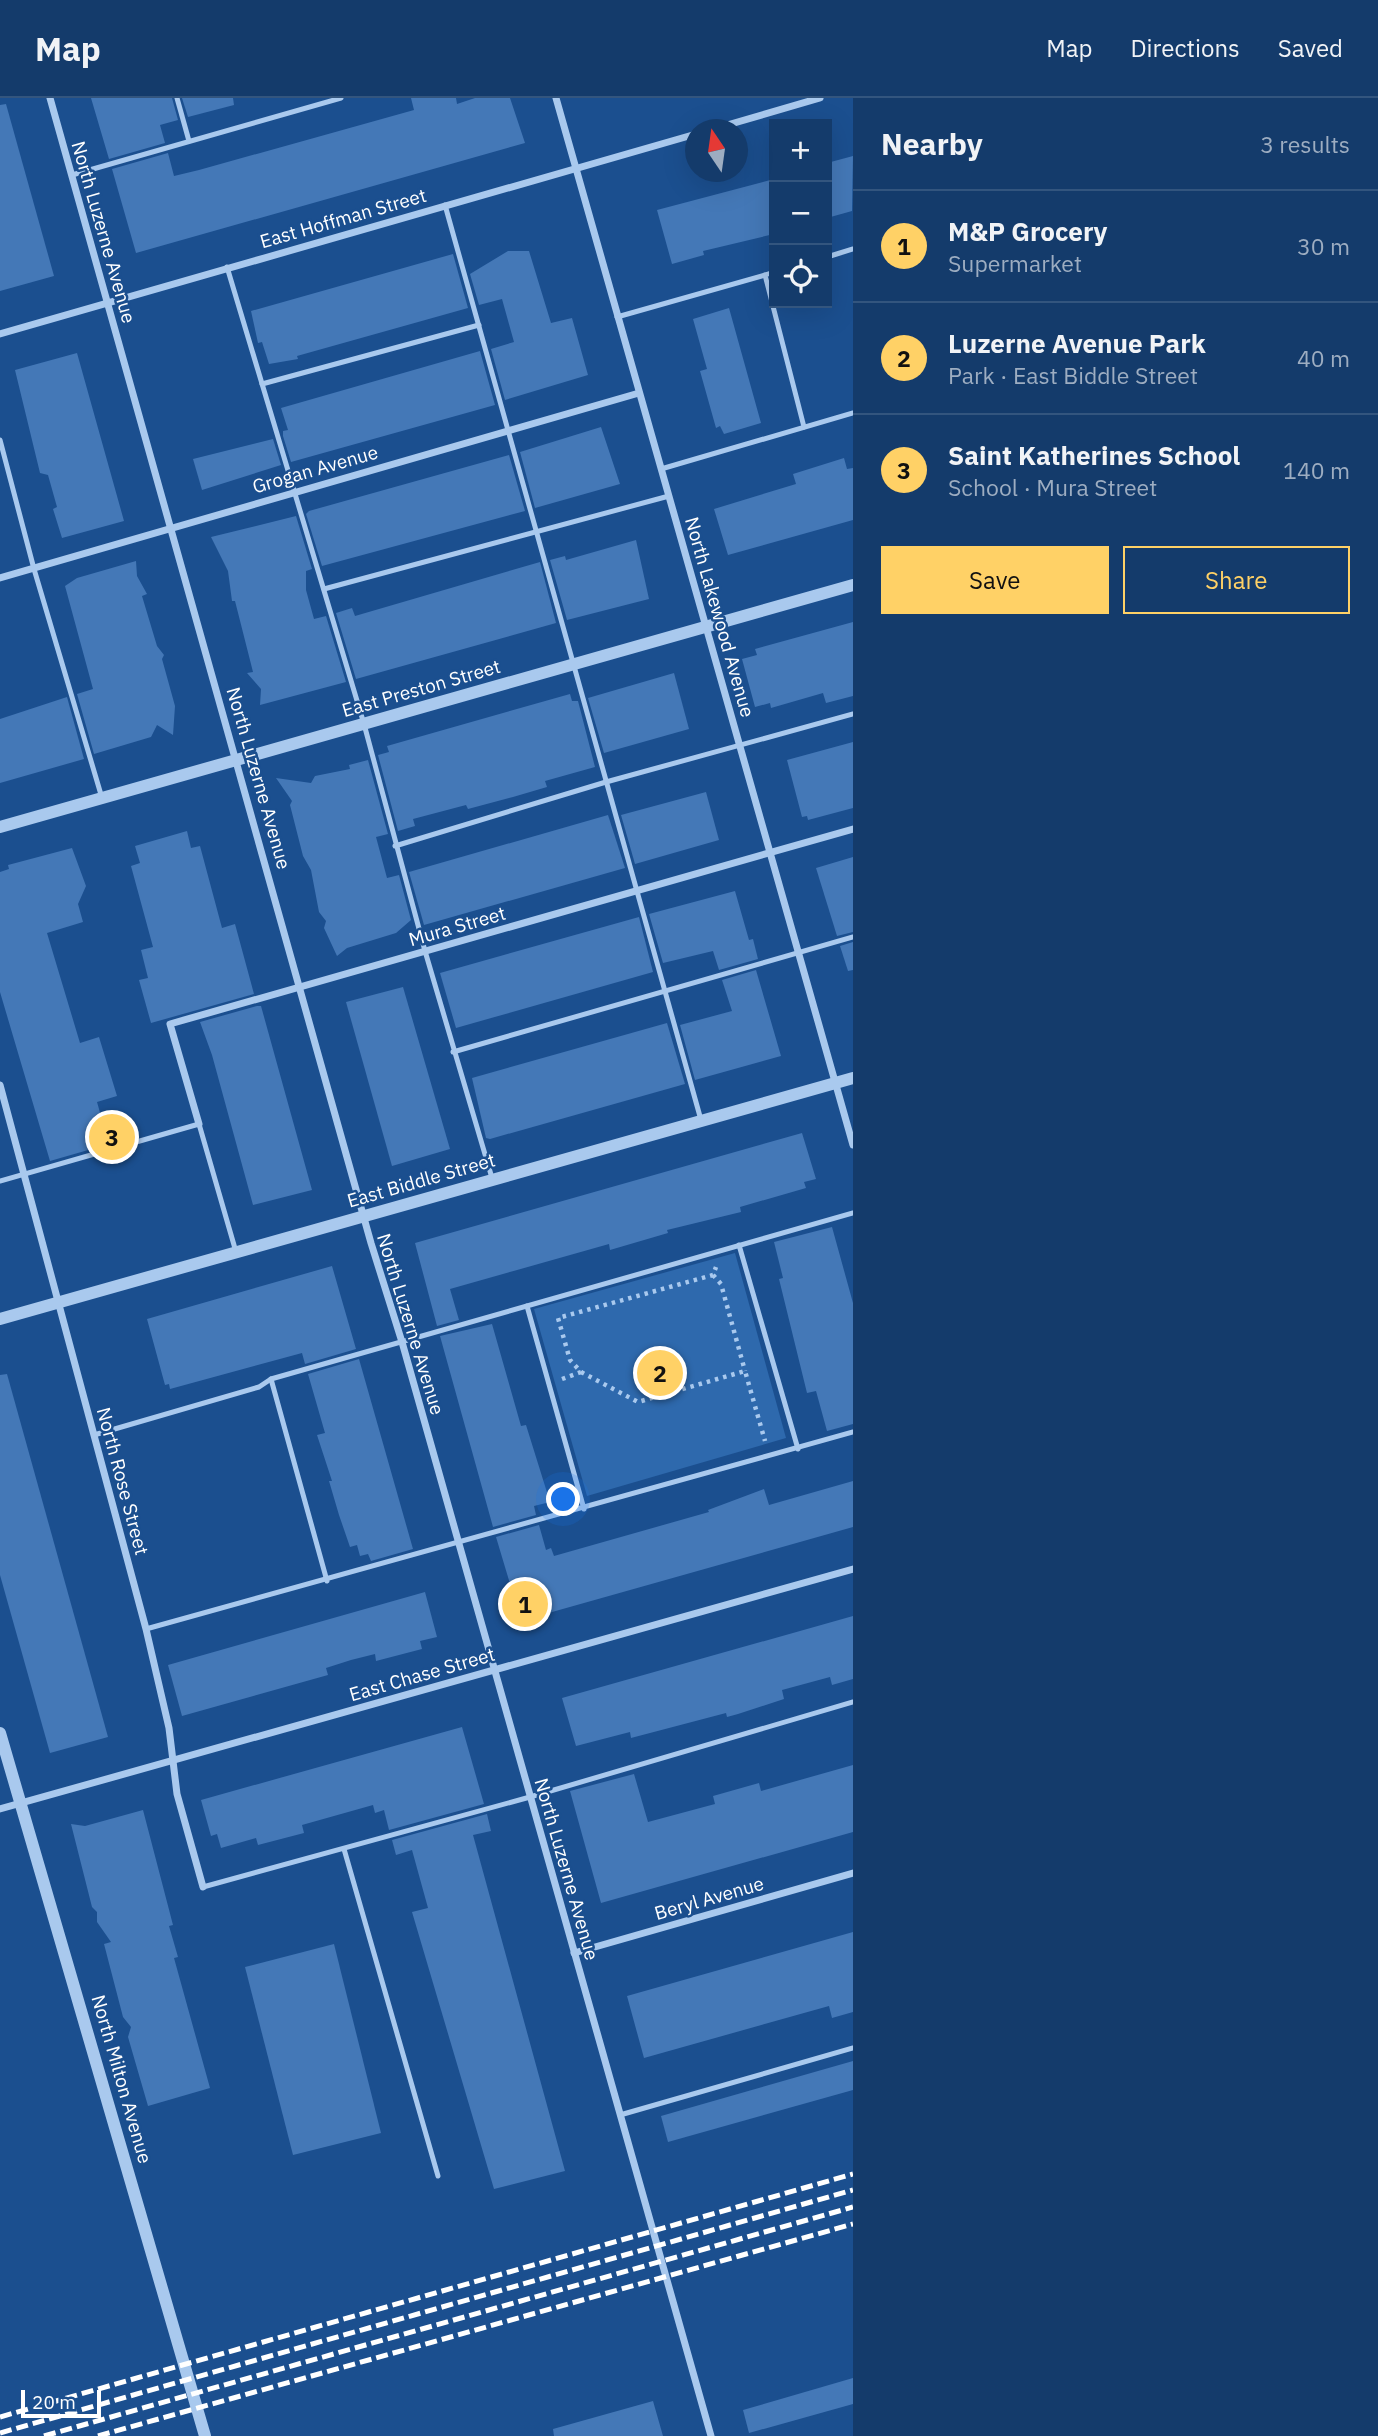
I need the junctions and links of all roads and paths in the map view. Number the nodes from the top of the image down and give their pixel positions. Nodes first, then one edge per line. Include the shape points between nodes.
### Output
1 (50, 98) edge
2 (177, 98) edge
3 (341, 98) edge
4 (556, 98) edge
5 (820, 98) edge
6 (748, 119) edge
7 (685, 137) edge
8 (189, 141) junction
9 (576, 168) junction
10 (72, 175) junction
11 (445, 205) junction
12 (853, 249) edge
13 (832, 255) edge
14 (227, 267) junction
15 (769, 274) edge
16 (765, 275) junction
17 (107, 301) junction
18 (617, 317) junction
19 (479, 325) junction
20 (0, 334) edge
21 (262, 384) junction
22 (639, 393) junction
23 (853, 413) edge
24 (804, 427) junction
25 (510, 430) junction
26 (0, 440) edge
27 (661, 469) junction
28 (295, 491) junction
29 (669, 496) junction
30 (171, 527) junction
31 (538, 532) junction
32 (34, 569) junction
33 (0, 579) edge
34 (853, 586) edge
35 (324, 589) junction
36 (706, 627) junction
37 (573, 665) junction
38 (853, 714) edge
39 (364, 724) junction
40 (740, 746) junction
41 (237, 760) junction
42 (606, 782) junction
43 (102, 798) junction
44 (0, 827) edge
45 (853, 829) edge
46 (395, 846) junction
47 (770, 852) junction
48 (636, 891) junction
49 (853, 937) edge
50 (425, 951) junction
51 (799, 953) junction
52 (301, 987) junction
53 (663, 992) junction
54 (453, 1052) junction
55 (853, 1078) edge
56 (835, 1083) junction
57 (0, 1085) edge
58 (701, 1120) junction
59 (199, 1124) junction
60 (853, 1145) edge
61 (23, 1174) junction
62 (493, 1180) junction
63 (0, 1181) edge
64 (853, 1213) edge
65 (363, 1216) junction
66 (739, 1245) junction
67 (723, 1250) junction
68 (236, 1253) junction
69 (713, 1275) junction
70 (59, 1303) junction
71 (527, 1306) junction
72 (0, 1319) edge
73 (402, 1342) junction
74 (745, 1371) junction
75 (581, 1372) junction
76 (271, 1379) junction
77 (549, 1383) junction
78 (853, 1432) edge
79 (94, 1435) junction
80 (798, 1449) junction
81 (769, 1457) junction
82 (584, 1509) junction
83 (459, 1544) junction
84 (853, 1569) edge
85 (327, 1581) junction
86 (146, 1629) junction
87 (495, 1670) junction
88 (853, 1702) edge
89 (0, 1733) edge
90 (174, 1761) junction
91 (530, 1797) junction
92 (21, 1803) junction
93 (0, 1809) edge
94 (344, 1849) junction
95 (853, 1873) edge
96 (203, 1887) joint
97 (575, 1954) junction
98 (853, 2048) edge
99 (620, 2115) junction
100 (438, 2176) dead end
101 (205, 2436) edge
102 (711, 2436) edge

1 - 10 street, North Luzerne Avenue
2 - 8 lane
3 - 8 lane
4 - 9 street, North Lakewood Avenue
5 - 6 street
7 - 9 street, East Hoffman Street
8 - 10 lane
9 - 11 street, East Hoffman Street
9 - 18 street, North Lakewood Avenue
10 - 17 street, North Luzerne Avenue
11 - 14 street, East Hoffman Street
11 - 19 lane
12 - 13 lane
14 - 17 street, East Hoffman Street
14 - 21 lane
15 - 16 lane
16 - 18 lane
16 - 24 lane
17 - 20 street, East Hoffman Street
17 - 30 street, North Luzerne Avenue
18 - 22 street, North Lakewood Avenue
19 - 21 lane
19 - 25 lane
21 - 28 lane
22 - 25 street, Grogan Avenue
22 - 27 street, North Lakewood Avenue
23 - 24 lane
24 - 27 lane
25 - 28 street, Grogan Avenue
25 - 31 lane
26 - 32 lane
27 - 29 street, North Lakewood Avenue
28 - 30 street, Grogan Avenue
28 - 35 lane
29 - 31 lane
29 - 36 street, North Lakewood Avenue
30 - 32 street, Grogan Avenue
30 - 41 street, North Luzerne Avenue
31 - 35 lane
31 - 37 lane
32 - 33 street, Grogan Avenue
32 - 43 lane
34 - 36 street, East Preston Street
35 - 39 lane
36 - 37 street, East Preston Street
36 - 40 street, North Lakewood Avenue
37 - 39 street, East Preston Street
37 - 42 lane
38 - 40 lane
39 - 41 street, East Preston Street
39 - 46 lane
40 - 42 lane
40 - 47 street, North Lakewood Avenue
41 - 43 street, East Preston Street
41 - 52 street, North Luzerne Avenue
42 - 46 lane
42 - 48 lane
43 - 44 street, East Preston Street
45 - 47 street, Mura Street
46 - 50 lane
47 - 48 street, Mura Street
47 - 51 street, North Lakewood Avenue
48 - 50 street, Mura Street
48 - 53 lane
49 - 51 lane
50 - 52 street, Mura Street
50 - 54 lane
51 - 53 lane
51 - 56 street, North Lakewood Avenue
52 - 59 street, Mura Street via 170,1024
52 - 65 street, North Luzerne Avenue
53 - 54 lane
53 - 58 lane
54 - 62 lane
55 - 56 street, East Biddle Street
56 - 58 street, East Biddle Street
56 - 60 street, North Lakewood Avenue
57 - 61 street, North Rose Street
58 - 62 street, East Biddle Street
59 - 61 lane
59 - 68 lane
61 - 63 lane
61 - 70 street, North Rose Street
62 - 65 street, East Biddle Street
64 - 66 lane
65 - 68 street, East Biddle Street
65 - 73 street, North Luzerne Avenue
66 - 67 lane
66 - 80 lane
67 - 69 path
67 - 71 lane
68 - 70 street, East Biddle Street
69 - 74 path via 721,1284
69 - 75 path via 558,1318 570,1360
70 - 72 street, East Biddle Street
70 - 79 street, North Rose Street
71 - 73 lane
71 - 77 lane
73 - 76 lane
73 - 83 street, North Luzerne Avenue
74 - 75 path via 638,1402
74 - 81 path
75 - 77 path
76 - 79 lane via 258,1387
76 - 85 lane
77 - 82 lane
78 - 80 lane
79 - 86 street, North Rose Street
80 - 81 lane
81 - 82 lane
82 - 83 lane
83 - 85 lane
83 - 87 street, North Luzerne Avenue
84 - 87 street, East Chase Street
85 - 86 lane
86 - 90 street, North Rose Street
87 - 90 street, East Chase Street
87 - 91 street, North Luzerne Avenue
88 - 91 lane
89 - 92 street, North Milton Avenue
90 - 92 street, East Chase Street
90 - 96 street, North Rose Street via 177,1794
91 - 94 lane
91 - 97 street, North Luzerne Avenue
92 - 93 street, East Chase Street
92 - 101 street, North Milton Avenue
94 - 96 lane
94 - 100 lane
95 - 97 street, Beryl Avenue
97 - 99 street, North Luzerne Avenue
98 - 99 lane
99 - 102 street, North Luzerne Avenue

